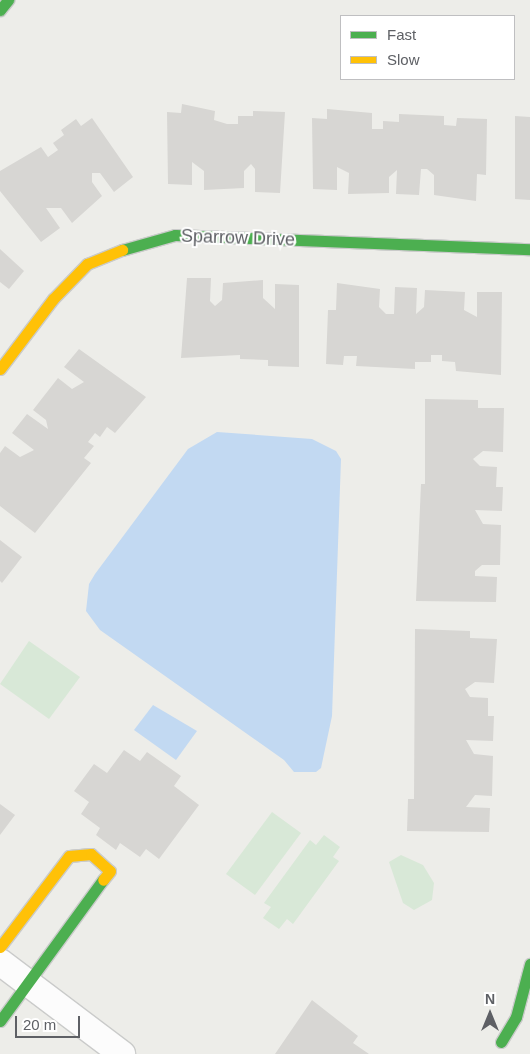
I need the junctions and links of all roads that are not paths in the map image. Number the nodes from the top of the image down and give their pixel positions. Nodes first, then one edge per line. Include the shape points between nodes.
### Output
1 (8, 0) edge
2 (0, 10) edge
3 (530, 249) edge
4 (0, 369) edge
5 (0, 947) edge
6 (0, 962) edge
7 (530, 964) edge
8 (28, 983) junction
9 (0, 1020) edge
10 (501, 1042) dead end
11 (122, 1054) edge

1 - 2 street
3 - 4 street, Sparrow Drive via 175,235 150,239 88,264 53,299
5 - 8 street via 69,856 77,852 90,854 110,871
6 - 8 street
7 - 10 street via 516,1017
8 - 9 street
8 - 11 street

